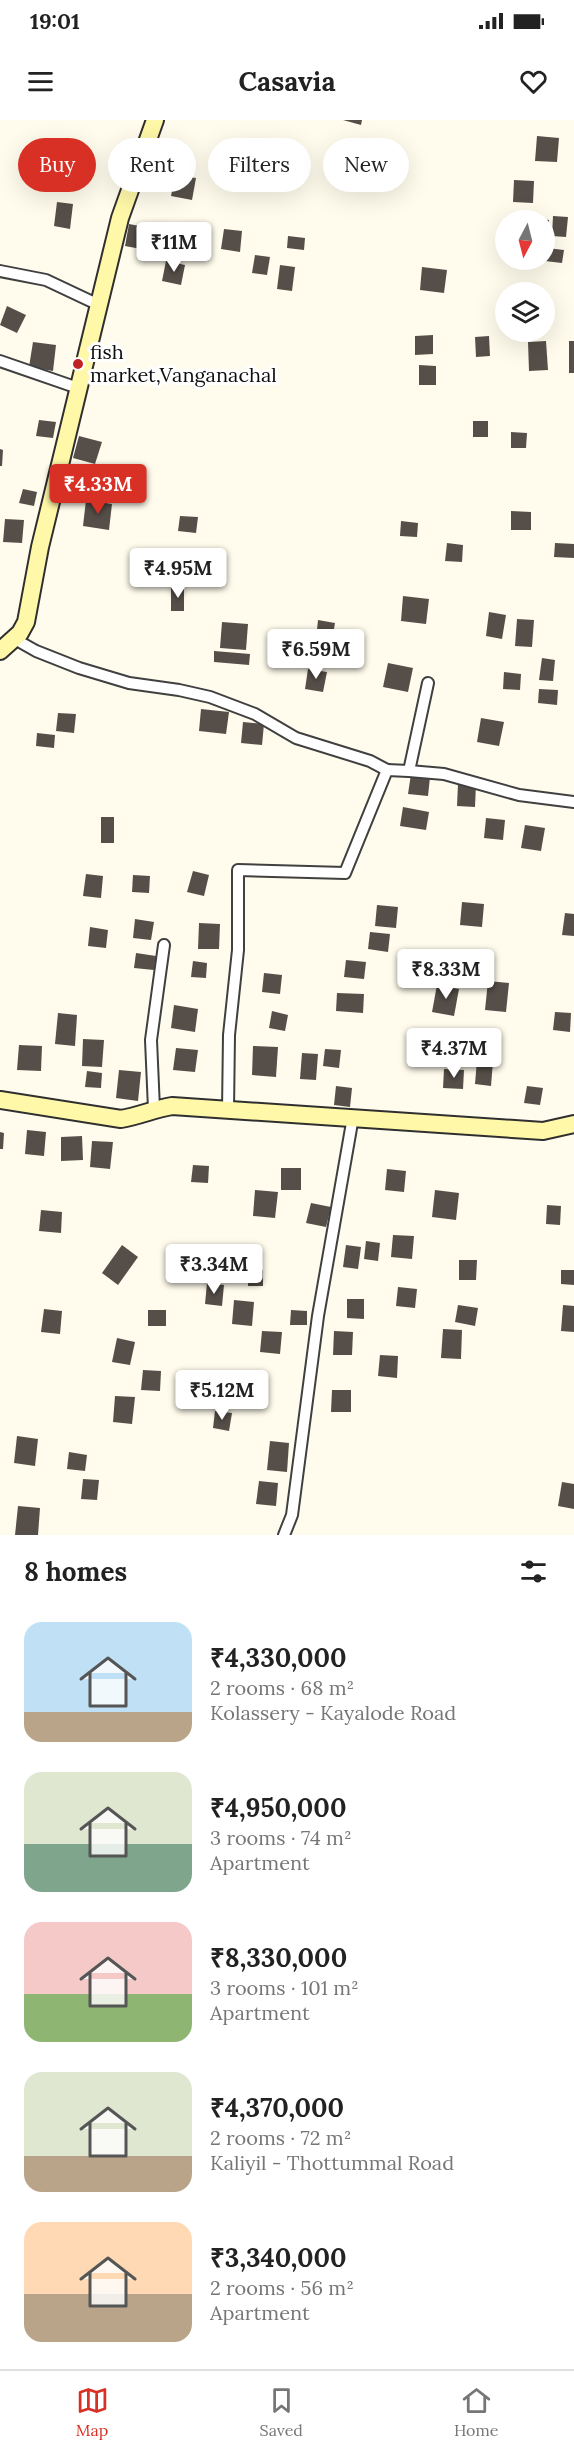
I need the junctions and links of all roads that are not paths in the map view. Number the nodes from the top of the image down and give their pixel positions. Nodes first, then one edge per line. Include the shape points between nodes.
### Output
1 (155, 120) edge
2 (0, 271) edge
3 (99, 305) junction
4 (0, 361) edge
5 (78, 388) junction
6 (14, 638) junction
7 (0, 651) edge
8 (428, 683) dead end
9 (387, 770) junction
10 (409, 771) junction
11 (574, 802) edge
12 (164, 945) dead end
13 (0, 1100) edge
14 (154, 1108) junction
15 (228, 1110) junction
16 (352, 1118) junction
17 (574, 1124) edge
18 (284, 1535) edge

1 - 3 main road via 120,218
2 - 3 street via 46,280
3 - 5 main road
4 - 5 street
5 - 6 main road via 26,622
6 - 7 main road
6 - 9 street via 68,664 129,683 210,697 255,714 296,738
8 - 10 street
9 - 10 street
9 - 15 street via 345,873 238,870 238,950 229,1035
10 - 11 street via 444,774 519,795
12 - 14 street via 151,1040
13 - 14 main road via 121,1119 137,1117
14 - 15 main road
15 - 16 main road
16 - 17 main road via 543,1131
16 - 18 street via 318,1316 292,1515

